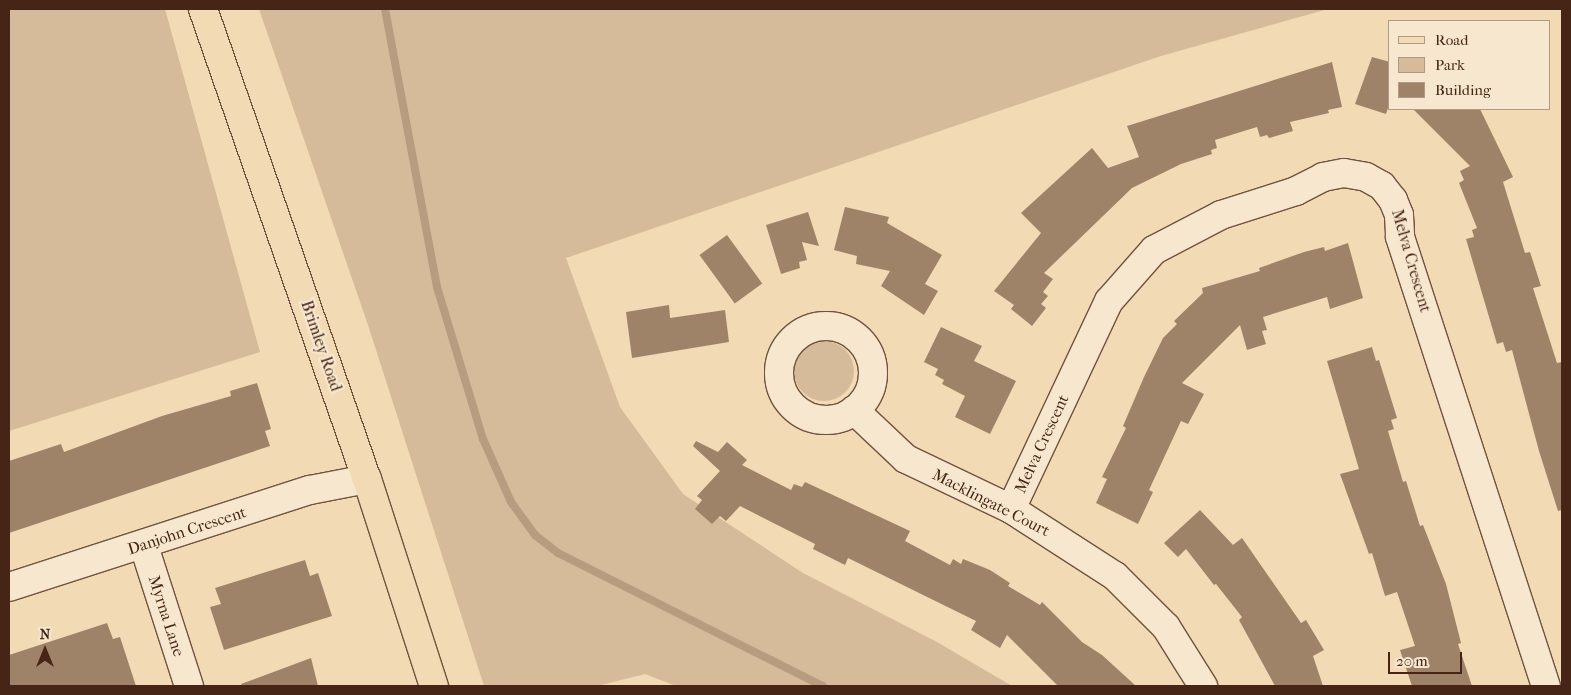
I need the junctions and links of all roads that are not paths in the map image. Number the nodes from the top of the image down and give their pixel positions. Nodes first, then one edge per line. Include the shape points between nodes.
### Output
1 (202, 9) edge
2 (854, 410) dead end
3 (367, 479) junction
4 (1011, 509) junction
5 (144, 546) junction
6 (9, 587) edge
7 (189, 686) edge
8 (434, 686) edge
9 (1204, 686) edge
10 (1546, 686) edge

1 - 3 main road, Brimley Road
2 - 4 street, Macklingate Court via 906,459
3 - 5 street, Danjohn Crescent via 310,490
3 - 8 main road, Brimley Road
4 - 9 street, Macklingate Court via 1074,547 1128,588 1166,627
4 - 10 street, Melva Crescent via 1109,301 1148,256 1184,232 1221,215 1296,190 1323,177 1344,173 1366,177 1382,186 1399,215 1400,237
5 - 6 street, Danjohn Crescent
5 - 7 street, Myrna Lane

